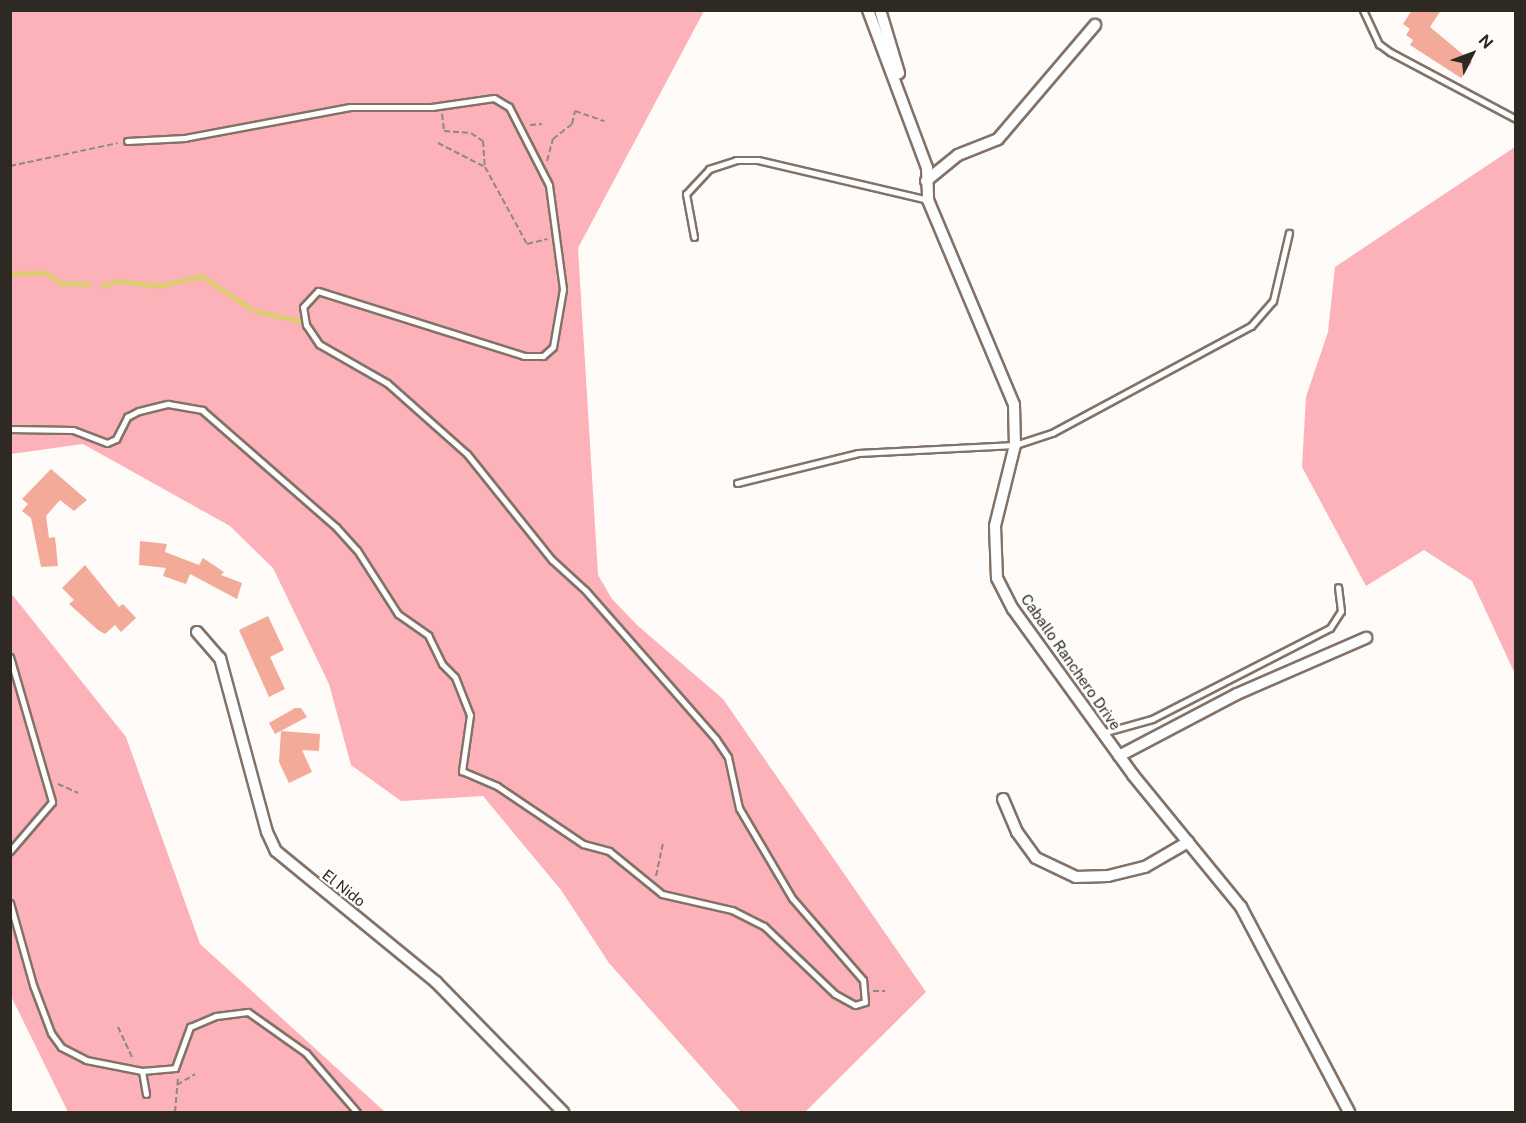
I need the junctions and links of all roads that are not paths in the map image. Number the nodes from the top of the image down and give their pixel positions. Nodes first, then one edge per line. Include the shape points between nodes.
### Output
1 (868, 10) edge
2 (880, 10) edge
3 (1363, 10) edge
4 (1095, 25) dead end
5 (1515, 119) edge
6 (127, 141) road end
7 (927, 168) junction
8 (926, 181) junction
9 (928, 200) junction
10 (1289, 233) dead end
11 (694, 237) dead end
12 (10, 429) edge
13 (1015, 445) junction
14 (737, 483) dead end
15 (1338, 587) dead end
16 (197, 632) dead end
17 (1366, 638) dead end
18 (10, 657) edge
19 (1102, 733) junction
20 (1119, 756) junction
21 (1003, 799) dead end
22 (1188, 842) junction
23 (10, 851) edge
24 (10, 903) edge
25 (142, 1071) junction
26 (146, 1094) dead end
27 (357, 1113) edge
28 (563, 1113) edge
29 (1349, 1113) edge

1 - 7 street, Caballo Ranchero Drive
2 - 7 street
3 - 5 lane via 1379,44 1390,52
4 - 8 street via 998,139 958,155
6 - 12 lane via 185,138 330,108 441,106 490,99 504,103 549,184 562,310 556,343 543,356 459,338 327,293 309,297 303,318 319,344 387,383 460,447 552,560 585,590 704,725 728,757 739,808 787,890 865,986 865,1002 852,1004 812,977 774,932 732,910 651,887 609,851 584,844 497,786 462,771 470,716 454,677 442,664 428,635 398,614 357,550 336,527 202,410 168,404 139,411 127,417 116,439 107,443 73,430
7 - 8 street, Caballo Ranchero Drive
8 - 9 street, Caballo Ranchero Drive
9 - 11 lane via 758,160 736,160 708,169 686,194
9 - 13 street, Caballo Ranchero Drive via 1005,380 1015,413
10 - 13 lane via 1273,301 1251,326 1052,433
13 - 14 lane via 858,453
13 - 19 street, Caballo Ranchero Drive via 995,526 997,578 1013,609
15 - 19 lane via 1341,611 1330,627 1152,719
16 - 28 street, El Nido via 220,658 267,832 276,851 436,982
17 - 20 street via 1237,694
18 - 23 lane via 32,741 49,784 49,809
19 - 20 street, Caballo Ranchero Drive
20 - 22 street, Caballo Ranchero Drive
21 - 22 street via 1017,832 1036,858 1076,877 1108,876 1145,867
22 - 29 street, Caballo Ranchero Drive via 1241,907
24 - 25 lane via 33,985 51,1033 61,1047 86,1060
25 - 26 lane
25 - 27 lane via 175,1068 190,1028 216,1016 248,1012 306,1053

